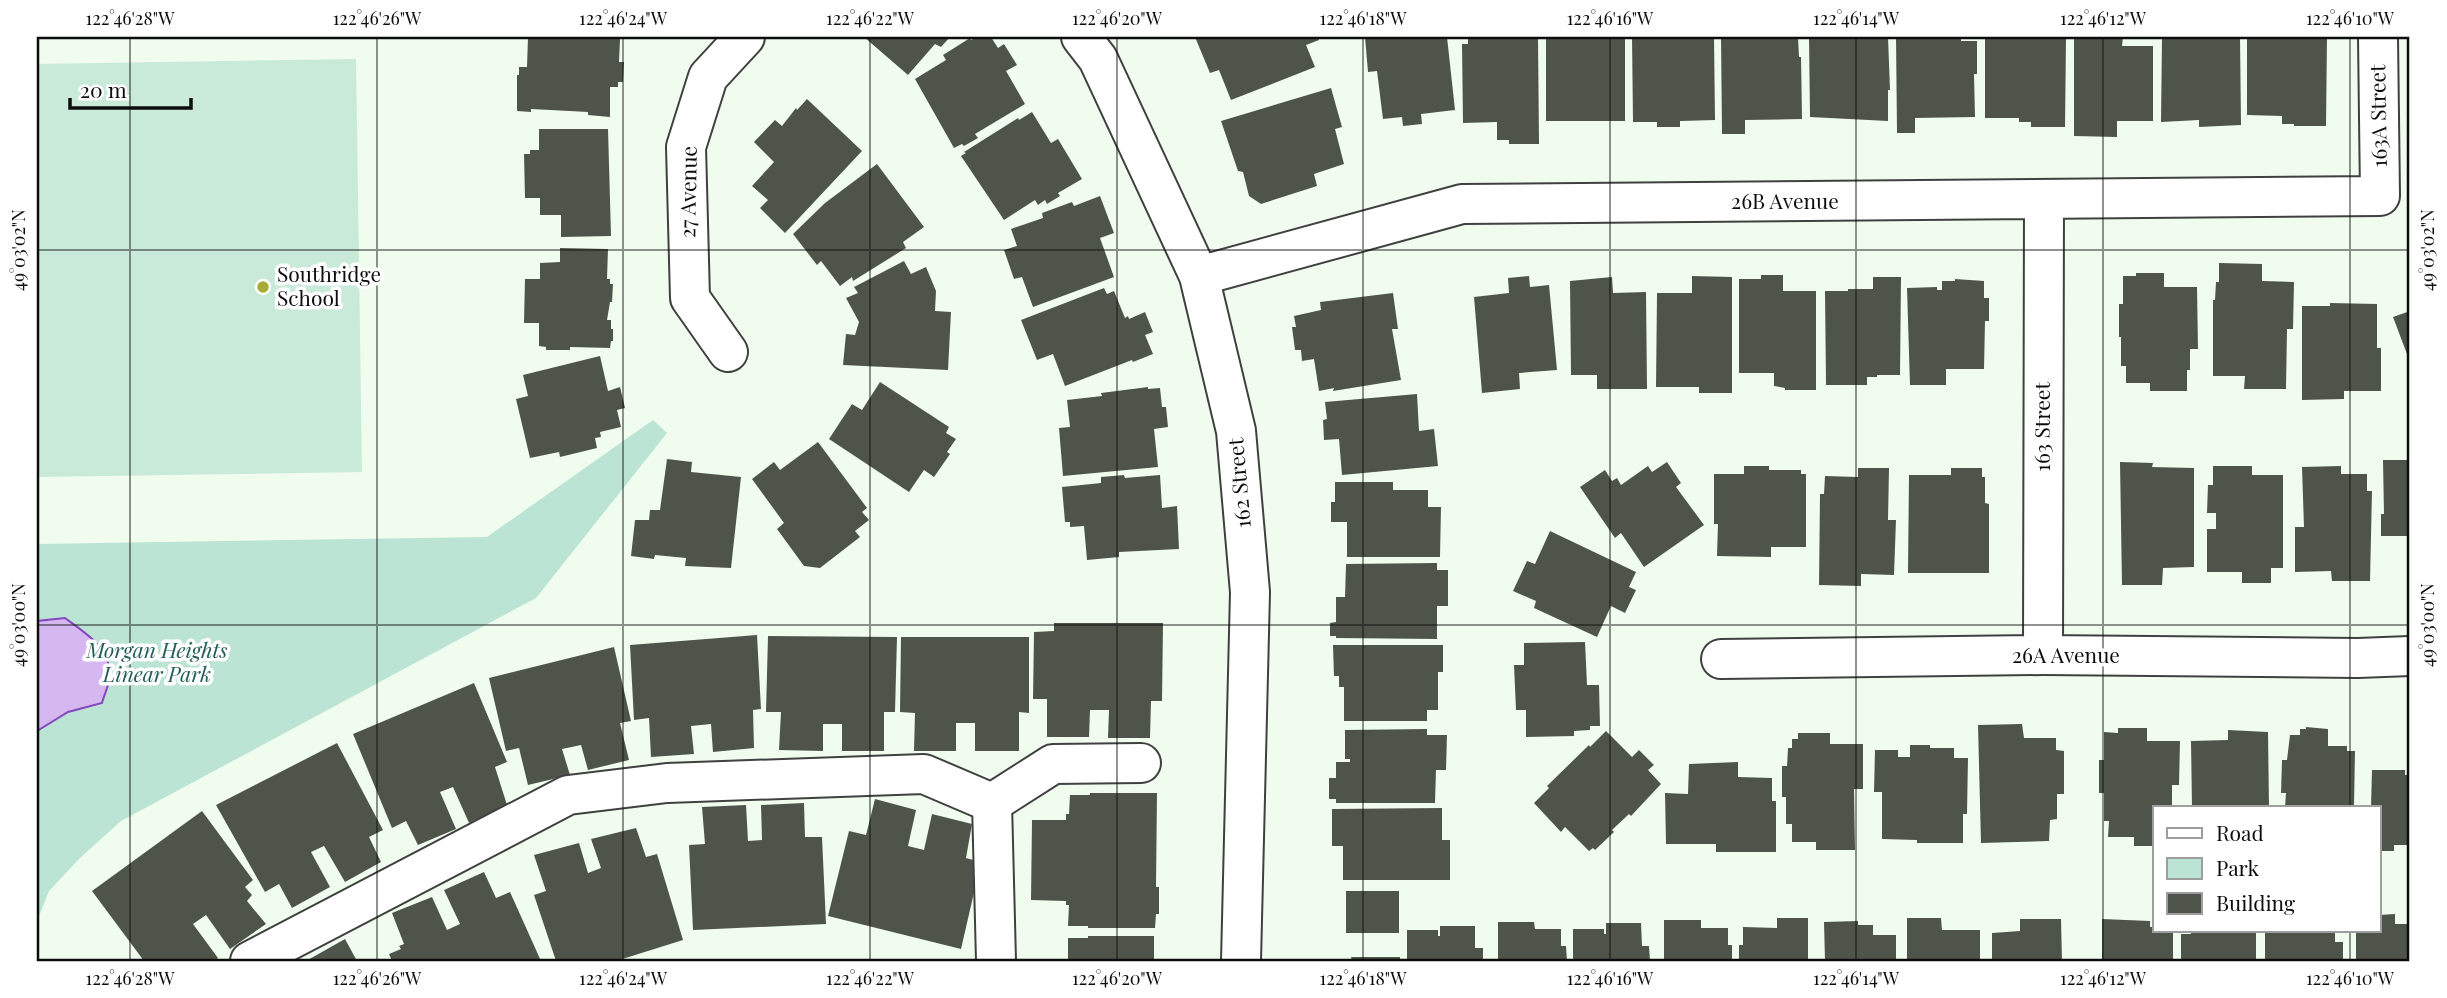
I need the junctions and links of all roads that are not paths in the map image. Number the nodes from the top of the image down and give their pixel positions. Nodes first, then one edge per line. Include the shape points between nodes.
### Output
1 (745, 37) edge
2 (1081, 37) edge
3 (2378, 37) edge
4 (2380, 196) joint
5 (2044, 200) junction
6 (1199, 276) junction
7 (728, 352) dead end
8 (2043, 655) junction
9 (2410, 656) edge
10 (1721, 659) dead end
11 (1141, 763) dead end
12 (992, 803) junction
13 (250, 961) edge
14 (996, 961) edge
15 (1241, 961) edge

1 - 7 street, 27 Avenue via 708,77 686,147 690,298
2 - 6 street, 162 Street via 1098,59
3 - 4 street, 163A Street
4 - 5 street, 26B Avenue
5 - 6 street, 26B Avenue via 1462,204
5 - 8 street, 163 Street
6 - 15 street, 162 Street via 1236,431 1250,592
8 - 9 street, 26A Avenue
8 - 10 street, 26A Avenue
11 - 12 street via 1053,764
12 - 13 street via 924,774 667,783 568,795
12 - 14 street

